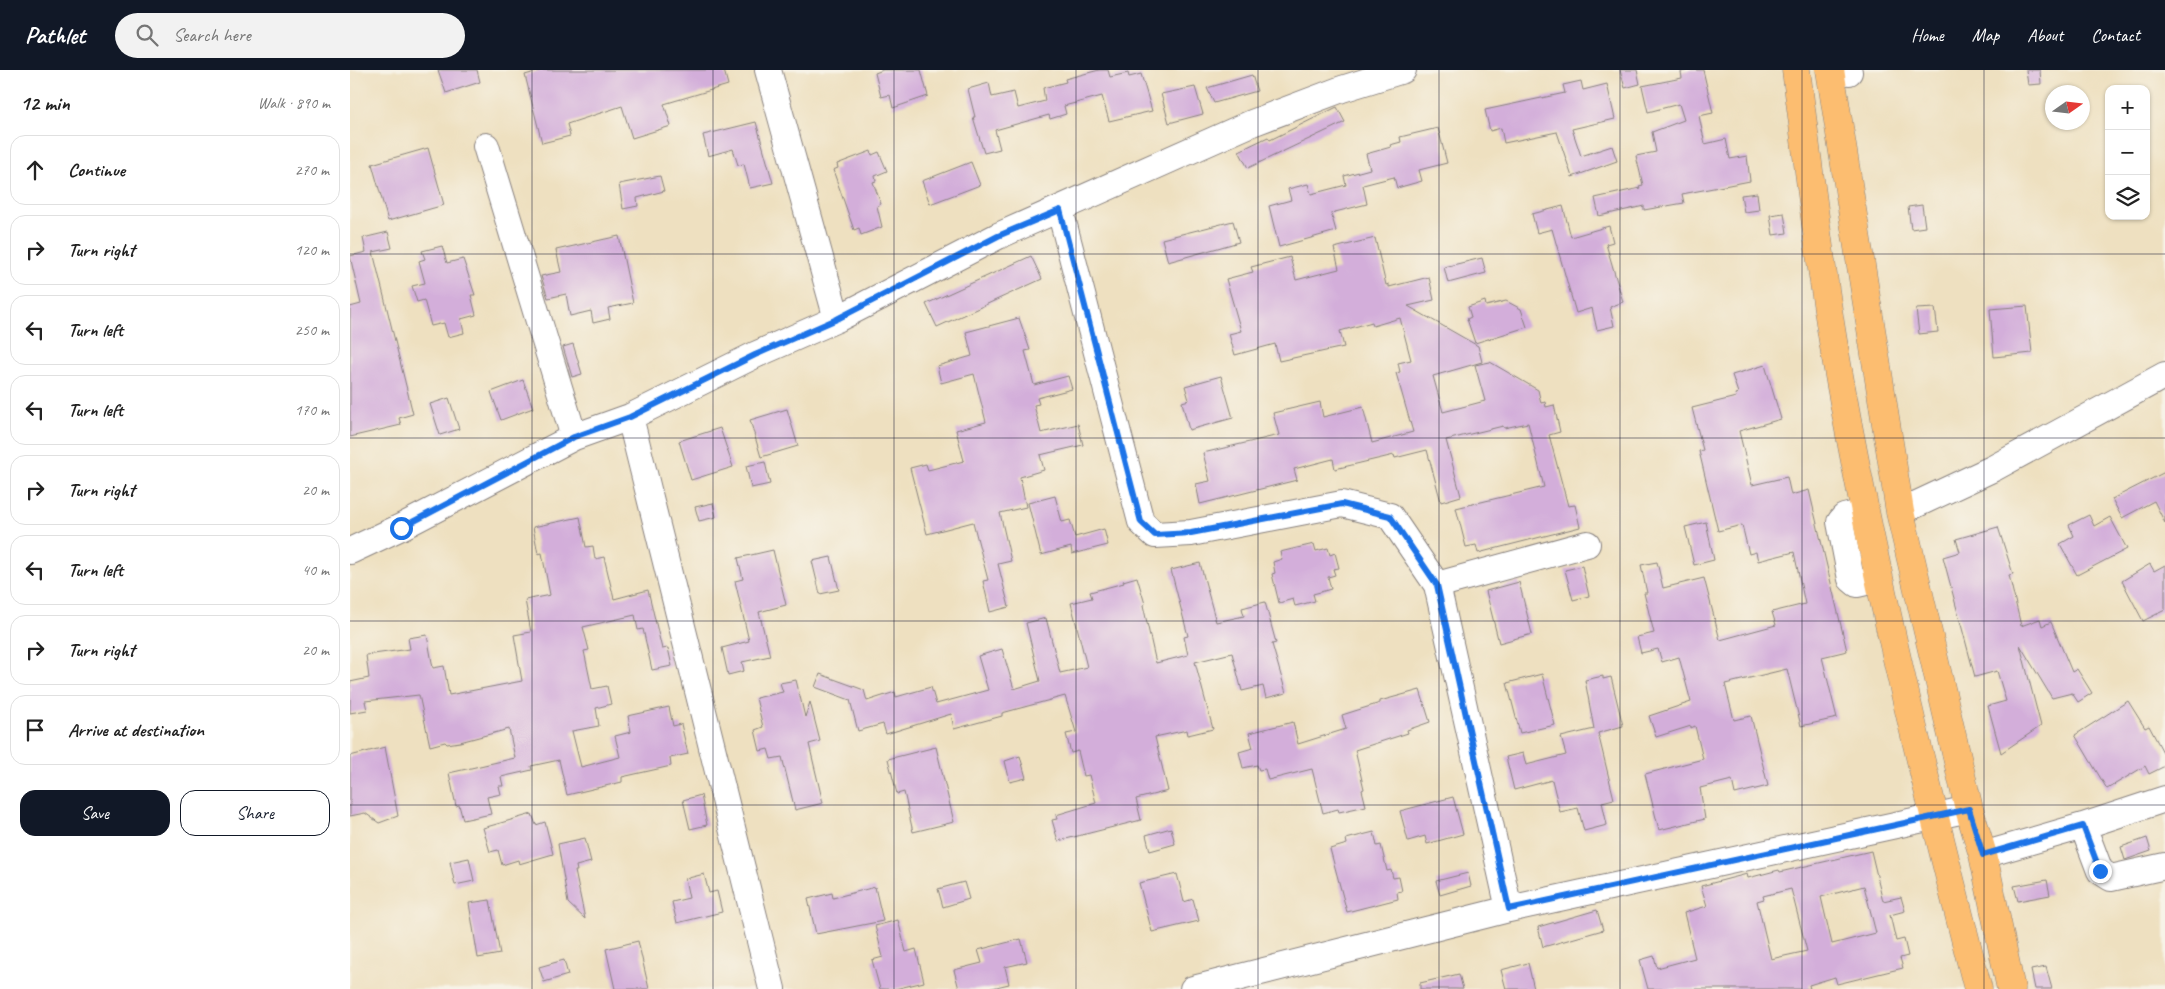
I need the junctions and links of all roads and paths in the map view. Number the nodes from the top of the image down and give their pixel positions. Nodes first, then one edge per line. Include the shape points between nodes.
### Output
1 (768, 70) edge
2 (1403, 70) edge
3 (1796, 70) edge
4 (1842, 71) edge
5 (486, 146) dead end
6 (1060, 210) junction
7 (837, 319) junction
8 (2165, 375) edge
9 (630, 417) junction
10 (574, 437) junction
11 (1900, 512) junction
12 (1588, 544) dead end
13 (350, 551) edge
14 (1437, 585) junction
15 (2165, 799) edge
16 (1969, 809) junction
17 (1934, 818) junction
18 (2083, 826) junction
19 (1983, 855) junction
20 (2165, 866) edge
21 (1509, 909) junction
22 (772, 989) edge
23 (1193, 989) edge
24 (1978, 989) edge
25 (2011, 989) edge

1 - 7 street
2 - 6 street via 1252,123
3 - 17 main road via 1833,340 1879,579
4 - 11 main road
5 - 10 street
6 - 7 street via 998,236
6 - 14 street via 1141,522 1155,535 1191,533 1342,504 1390,516
7 - 9 street via 755,355
8 - 11 street via 1994,468
9 - 10 street
9 - 22 street
10 - 13 street via 401,528
11 - 16 main road
12 - 14 street
14 - 21 street
15 - 18 street
16 - 17 street
16 - 19 main road
17 - 21 street
17 - 24 main road
18 - 19 street
18 - 20 street via 2100,871 2111,878
19 - 25 main road
21 - 23 street

